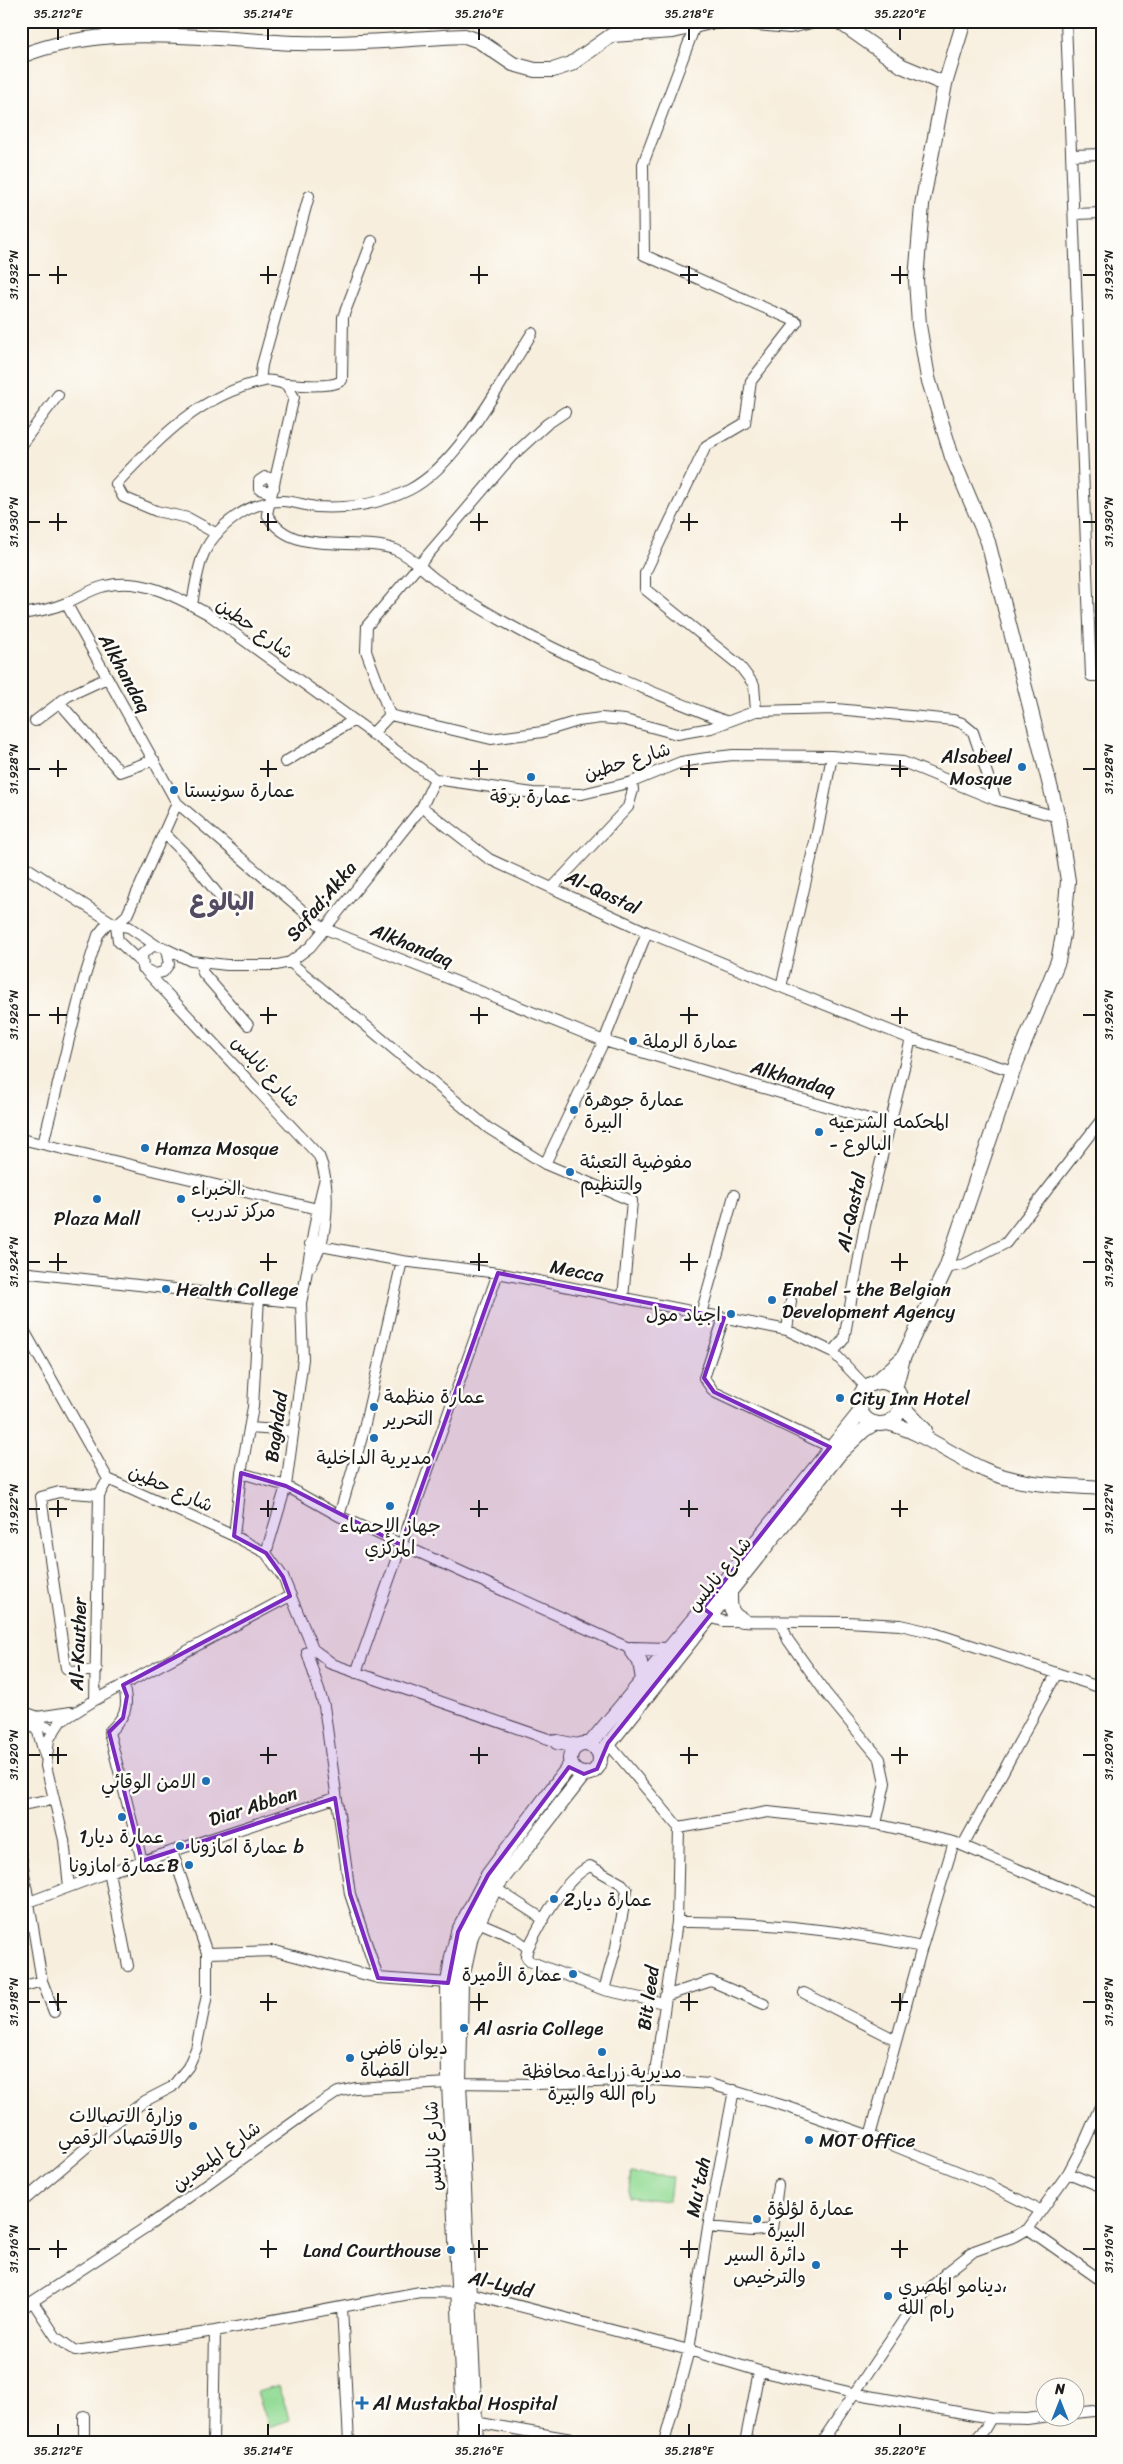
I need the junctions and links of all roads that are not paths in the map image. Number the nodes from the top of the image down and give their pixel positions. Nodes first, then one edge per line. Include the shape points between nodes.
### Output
1 (724, 21) edge
2 (736, 21) edge
3 (811, 21) edge
4 (838, 21) edge
5 (964, 21) edge
6 (1066, 21) edge
7 (695, 24) edge
8 (21, 56) edge
9 (945, 84) junction
10 (1102, 154) edge
11 (1072, 155) junction
12 (309, 196) dead end
13 (1102, 213) edge
14 (1075, 214) junction
15 (372, 241) dead end
16 (532, 333) dead end
17 (260, 382) junction
18 (286, 384) junction
19 (310, 384) junction
20 (58, 395) dead end
21 (294, 397) junction
22 (565, 412) dead end
23 (21, 445) edge
24 (280, 462) junction
25 (262, 478) junction
26 (274, 487) junction
27 (261, 491) junction
28 (284, 501) junction
29 (268, 503) junction
30 (249, 509) junction
31 (217, 534) junction
32 (419, 567) junction
33 (66, 603) junction
34 (192, 605) junction
35 (21, 614) edge
36 (1102, 676) edge
37 (107, 678) junction
38 (59, 702) junction
39 (756, 711) junction
40 (390, 715) junction
41 (354, 720) junction
42 (35, 721) dead end
43 (727, 722) junction
44 (372, 734) junction
45 (832, 756) junction
46 (154, 760) junction
47 (285, 762) dead end
48 (435, 779) junction
49 (632, 782) junction
50 (996, 800) junction
51 (178, 803) junction
52 (422, 808) junction
53 (1058, 818) junction
54 (164, 834) junction
55 (21, 864) edge
56 (552, 888) junction
57 (234, 901) dead end
58 (113, 923) junction
59 (323, 928) junction
60 (647, 932) junction
61 (162, 948) junction
62 (195, 961) junction
63 (290, 962) junction
64 (264, 965) junction
65 (143, 967) junction
66 (166, 969) junction
67 (781, 987) junction
68 (169, 994) junction
69 (248, 1025) dead end
70 (911, 1039) junction
71 (604, 1041) junction
72 (1013, 1071) junction
73 (1102, 1119) edge
74 (889, 1125) junction
75 (21, 1140) edge
76 (43, 1144) junction
77 (545, 1164) junction
78 (734, 1195) dead end
79 (321, 1209) junction
80 (310, 1244) junction
81 (321, 1246) junction
82 (402, 1261) junction
83 (946, 1268) junction
84 (21, 1272) edge
85 (308, 1272) junction
86 (498, 1274) junction
87 (259, 1297) junction
88 (623, 1298) junction
89 (791, 1302) dead end
90 (301, 1303) junction
91 (701, 1314) junction
92 (724, 1318) junction
93 (21, 1325) edge
94 (787, 1330) junction
95 (833, 1352) junction
96 (903, 1358) junction
97 (871, 1385) junction
98 (895, 1388) junction
99 (901, 1405) junction
100 (860, 1411) junction
101 (881, 1423) junction
102 (249, 1428) junction
103 (292, 1432) junction
104 (830, 1447) junction
105 (241, 1473) junction
106 (108, 1479) junction
107 (1102, 1484) edge
108 (286, 1486) junction
109 (1102, 1488) edge
110 (99, 1495) junction
111 (339, 1516) junction
112 (234, 1536) junction
113 (401, 1545) junction
114 (266, 1554) junction
115 (730, 1592) junction
116 (290, 1596) junction
117 (296, 1609) junction
118 (707, 1611) junction
119 (743, 1620) junction
120 (781, 1622) junction
121 (631, 1649) junction
122 (669, 1650) junction
123 (316, 1660) junction
124 (333, 1664) junction
125 (97, 1670) junction
126 (356, 1672) junction
127 (1057, 1673) junction
128 (317, 1679) junction
129 (644, 1679) junction
130 (123, 1685) junction
131 (1102, 1688) edge
132 (95, 1700) junction
133 (21, 1711) edge
134 (76, 1711) junction
135 (29, 1718) edge
136 (57, 1727) junction
137 (557, 1742) junction
138 (608, 1743) junction
139 (584, 1745) junction
140 (600, 1755) junction
141 (46, 1759) junction
142 (570, 1761) junction
143 (584, 1774) junction
144 (335, 1798) junction
145 (54, 1799) junction
146 (21, 1804) edge
147 (876, 1824) junction
148 (679, 1828) junction
149 (958, 1844) junction
150 (172, 1851) junction
151 (21, 1855) edge
152 (142, 1861) junction
153 (109, 1872) junction
154 (69, 1887) junction
155 (495, 1888) junction
156 (25, 1904) edge
157 (1102, 1905) edge
158 (543, 1919) junction
159 (478, 1922) junction
160 (678, 1922) junction
161 (922, 1947) junction
162 (528, 1948) junction
163 (207, 1953) junction
164 (128, 1966) dead end
165 (378, 1978) junction
166 (42, 1981) junction
167 (448, 1983) junction
168 (21, 1987) edge
169 (604, 1990) junction
170 (804, 1993) dead end
171 (664, 1999) junction
172 (764, 2004) dead end
173 (54, 2012) dead end
174 (896, 2040) junction
175 (654, 2080) junction
176 (454, 2083) junction
177 (734, 2090) junction
178 (1102, 2102) edge
179 (870, 2136) junction
180 (1068, 2173) junction
181 (778, 2185) dead end
182 (1102, 2187) edge
183 (21, 2203) edge
184 (1041, 2211) junction
185 (708, 2227) junction
186 (1028, 2229) junction
187 (1102, 2281) edge
188 (464, 2293) junction
189 (33, 2302) junction
190 (342, 2307) junction
191 (21, 2309) edge
192 (215, 2331) junction
193 (689, 2350) junction
194 (759, 2371) junction
195 (853, 2393) junction
196 (1102, 2410) edge
197 (1086, 2412) edge
198 (84, 2416) dead end
199 (990, 2418) junction
200 (1036, 2418) edge
201 (470, 2421) junction
202 (84, 2443) edge
203 (213, 2443) edge
204 (349, 2443) edge
205 (465, 2443) edge
206 (476, 2443) edge
207 (594, 2443) edge
208 (664, 2443) edge
209 (745, 2443) edge
210 (821, 2443) edge
211 (972, 2443) edge

1 - 7 main road
2 - 3 main road via 790,26
4 - 9 main road via 902,66
5 - 9 main road
6 - 11 street
7 - 8 main road via 673,32 612,35 571,64 553,70 536,70 513,64 480,41 465,36 371,43 300,43 133,35 71,41
7 - 39 street via 644,164 644,256 797,322 751,381 745,423 706,446 645,573 645,589 739,666 754,686
9 - 53 main road via 922,205 916,280 919,325 928,378 952,456 988,542
10 - 11 street
11 - 14 street
12 - 17 street
13 - 14 street
14 - 36 street via 1091,676
15 - 19 street via 343,317 342,380 336,384
16 - 28 street via 470,432 426,480 410,490 365,504 316,507
17 - 18 street via 267,380
17 - 31 street via 199,407 157,439 116,484 123,497 156,511 188,518
18 - 19 street
18 - 21 street
19 - 21 street via 296,390
20 - 23 street
21 - 24 street
22 - 32 street via 512,456
24 - 25 street
24 - 26 street
25 - 26 street via 270,478
25 - 27 street via 258,484
26 - 27 street via 268,492
26 - 28 street via 278,498
26 - 29 street
27 - 29 street
27 - 30 street
28 - 29 street
29 - 30 street
29 - 32 street via 267,514 271,522 290,537 388,548 406,556
30 - 31 street
31 - 34 street via 204,554
32 - 40 street via 377,613 367,626 365,636 366,651
32 - 43 street via 507,623 590,666
33 - 34 street, شارع حطين via 105,586 128,584 153,588
33 - 35 street, شارع حطين
33 - 37 street, Alkhandaq
34 - 41 street, شارع حطين
37 - 38 street
37 - 46 street, Alkhandaq
38 - 42 street
38 - 46 street via 120,772
39 - 43 street
39 - 50 street via 836,709 962,723 976,738
40 - 43 street via 491,739 542,732 601,718 625,720 677,734
40 - 44 street
41 - 44 street, شارع حطين
41 - 47 street
44 - 48 street, شارع حطين
45 - 49 street, شارع حطين via 733,755 707,758 682,762
45 - 50 street, شارع حطين via 903,762
45 - 67 street
46 - 51 street, Alkhandaq
48 - 49 street, شارع حطين via 557,794 582,794
48 - 52 street, Safad;Akka
49 - 56 street via 628,807
50 - 53 street, شارع حطين
51 - 54 street
51 - 59 street, Alkhandaq
52 - 56 street, Al-Qastal via 489,859
52 - 59 street, Safad;Akka
53 - 72 main road via 1068,881 1063,935 1058,961
54 - 57 street via 189,858 224,902
54 - 58 street via 126,915
55 - 58 street
56 - 60 street, Al-Qastal
58 - 61 street via 129,927
58 - 65 street, شارع نابلس via 118,941
58 - 76 street via 98,936 84,979
59 - 63 street, Safad;Akka via 310,947
59 - 64 street via 287,956
59 - 71 street, Alkhandaq
60 - 67 street, Al-Qastal
60 - 71 street
61 - 62 street
61 - 65 street via 144,950
61 - 66 street via 169,959
62 - 64 street, Safad;Akka
62 - 66 street
62 - 69 street
63 - 64 street, Safad;Akka
63 - 77 street via 488,1128
65 - 66 street via 154,974
65 - 68 street, شارع نابلس
66 - 68 street via 165,983
67 - 70 street, Al-Qastal
68 - 79 street, شارع نابلس via 319,1156 326,1179
70 - 72 street
70 - 74 street, Al-Qastal
71 - 74 street, Alkhandaq
71 - 77 street
72 - 83 main road
73 - 83 street via 1006,1242 965,1264
74 - 95 street, Al-Qastal via 844,1340
75 - 76 street
76 - 79 street
77 - 88 street via 632,1201
78 - 91 street
79 - 80 street
79 - 81 street
80 - 81 street, Mecca
80 - 85 street
81 - 82 street, Mecca
81 - 85 street
82 - 86 street, Mecca
82 - 111 street via 362,1437
83 - 96 main road
84 - 87 street
85 - 90 street, Baghdad
86 - 88 street, Mecca
86 - 113 street
87 - 90 street
87 - 102 street
88 - 91 street, Mecca
89 - 94 street
90 - 103 street, Baghdad via 303,1359
91 - 92 street, Mecca
92 - 94 street, Mecca
92 - 104 street via 704,1378 714,1392
93 - 106 street, شارع حطين
94 - 95 street, Mecca
95 - 97 street
96 - 97 main road
96 - 98 main road
97 - 98 main road via 885,1383
97 - 100 main road via 860,1398
98 - 99 main road
99 - 101 main road via 897,1416
99 - 107 main road via 926,1431 972,1459 1031,1478
100 - 101 main road via 864,1417
100 - 104 main road, شارع نابلس
101 - 109 main road via 907,1427 944,1451 989,1472 1034,1484
101 - 115 main road, شارع نابلس via 864,1430 840,1453
102 - 103 street
102 - 105 street
103 - 108 street, Baghdad
104 - 118 main road, شارع نابلس
105 - 108 street
105 - 112 street
106 - 110 street, Al-Kauther
106 - 112 street, شارع حطين
108 - 111 street
108 - 114 street, Baghdad
110 - 125 street, Al-Kauther
110 - 125 street via 58,1492 41,1497 66,1668 72,1672
111 - 113 street
112 - 114 street, شارع حطين
113 - 121 street
113 - 126 street
114 - 116 street, شارع حطين via 283,1577
115 - 118 main road, شارع نابلس
115 - 119 main road via 732,1613
116 - 117 street, شارع حطين
116 - 130 street
117 - 123 street
117 - 123 street via 307,1652
118 - 119 street via 723,1621
118 - 122 main road, شارع نابلس
118 - 138 main road, شارع نابلس
119 - 120 street
120 - 127 street via 900,1625
120 - 147 street via 788,1640 825,1692 880,1759 885,1783
121 - 122 main road
121 - 129 main road via 640,1662
122 - 129 main road, شارع نابلس
123 - 124 street
123 - 128 street
124 - 126 street
124 - 128 street via 320,1671
125 - 132 street, Al-Kauther
126 - 137 street
127 - 131 street
127 - 149 street
128 - 144 street via 324,1706
129 - 139 main road, شارع نابلس
130 - 132 street
130 - 152 street via 127,1696 123,1718 109,1732
132 - 134 street, Al-Kauther
133 - 135 street
134 - 135 street
134 - 136 street, Al-Kauther
135 - 136 street
135 - 141 street via 38,1732
136 - 141 street via 49,1739
137 - 139 main road
137 - 142 main road
138 - 140 main road, شارع نابلس
138 - 148 street
139 - 140 main road via 596,1748
139 - 142 main road via 572,1751
140 - 143 main road via 597,1769
141 - 145 street
142 - 143 main road via 576,1771
142 - 167 main road, شارع نابلس via 475,1897 458,1932
143 - 155 main road, شارع نابلس
144 - 150 street, Diar Abban
144 - 165 street via 350,1894
145 - 146 street
145 - 154 street via 64,1840
147 - 148 street via 768,1812
147 - 149 street
148 - 160 street, Bit leed
149 - 157 street
149 - 161 street
150 - 152 street, Diar Abban
150 - 163 street
151 - 156 street
152 - 153 street, Diar Abban
153 - 154 street, Diar Abban
153 - 164 street
154 - 156 street
155 - 158 street
155 - 159 main road, شارع نابلس
156 - 166 street
158 - 162 street
158 - 169 street via 572,1881 590,1866 622,1884 627,1890
159 - 162 street via 513,1937
159 - 176 main road, شارع نابلس via 471,1936 461,1982
160 - 161 street via 789,1925
160 - 171 street, Bit leed
161 - 174 street
162 - 169 street via 526,1956 529,1961
163 - 165 street via 275,1951
163 - 183 street via 207,1995 196,2049 188,2067 172,2087 145,2101 115,2123
165 - 167 street
166 - 168 street
166 - 173 street
167 - 176 main road, شارع نابلس
169 - 171 street
170 - 174 street
171 - 172 street via 712,1981
171 - 175 street, Bit leed
174 - 179 street
175 - 176 street, شارع المبعدين
175 - 177 street, شارع المبعدين via 685,2081
176 - 188 main road, شارع نابلس
176 - 189 street, شارع المبعدين via 356,2088 338,2092 151,2224
177 - 179 street, شارع المبعدين
177 - 185 street, Mu'tah
178 - 180 street
179 - 184 street, شارع المبعدين via 986,2183
180 - 182 street
180 - 184 street
181 - 185 street via 772,2229 752,2231
184 - 186 street
185 - 193 street, Mu'tah
186 - 187 street
186 - 195 street via 974,2251 946,2273 906,2316
188 - 190 street, Al-Lydd via 420,2292
188 - 193 street, Al-Lydd
188 - 201 main road, شارع نابلس
189 - 191 street, شارع المبعدين
189 - 192 street, Al-Lydd via 56,2337 75,2351
190 - 192 street, Al-Lydd
190 - 204 street
192 - 203 street
193 - 194 street, Al-Lydd
193 - 208 street, Mu'tah
194 - 195 street, Al-Lydd
194 - 209 street
195 - 199 street, Al-Lydd
195 - 210 street
196 - 197 street
198 - 202 street
199 - 200 street, Al-Lydd
199 - 211 street
201 - 205 main road, شارع نابلس
201 - 206 main road, شارع نابلس
201 - 207 street

